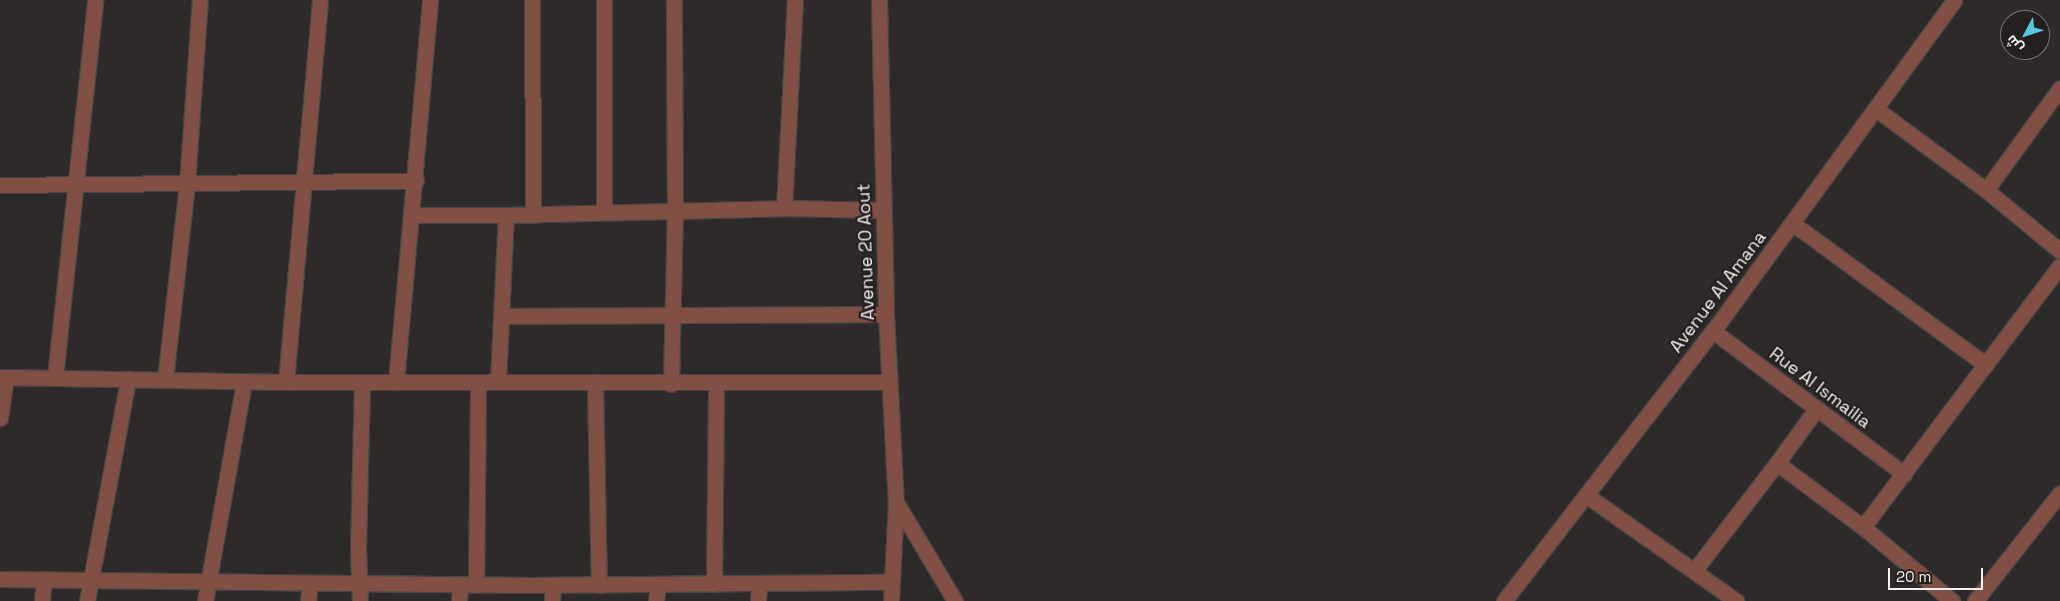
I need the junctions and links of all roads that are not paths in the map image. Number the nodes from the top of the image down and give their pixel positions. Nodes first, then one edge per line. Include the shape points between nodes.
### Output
1 (95, 0) edge
2 (200, 0) edge
3 (320, 0) edge
4 (430, 0) edge
5 (532, 0) edge
6 (604, 0) edge
7 (674, 0) edge
8 (795, 0) edge
9 (879, 0) edge
10 (1954, 0) edge
11 (2060, 88) edge
12 (1876, 109) junction
13 (305, 182) junction
14 (416, 182) junction
15 (0, 184) edge
16 (78, 184) junction
17 (187, 184) junction
18 (1986, 190) junction
19 (784, 208) junction
20 (675, 210) junction
21 (882, 210) junction
22 (604, 212) junction
23 (414, 215) junction
24 (506, 215) junction
25 (533, 215) junction
26 (1792, 223) junction
27 (2060, 251) edge
28 (2060, 266) edge
29 (670, 314) junction
30 (886, 314) junction
31 (501, 316) junction
32 (1713, 331) junction
33 (1986, 366) junction
34 (3, 377) edge
35 (55, 377) junction
36 (128, 379) junction
37 (166, 380) junction
38 (244, 381) junction
39 (286, 382) junction
40 (362, 382) junction
41 (396, 382) junction
42 (498, 382) junction
43 (716, 382) junction
44 (889, 382) junction
45 (478, 383) junction
46 (596, 383) junction
47 (671, 384) junction
48 (1817, 408) junction
49 (0, 418) edge
50 (1777, 463) junction
51 (1904, 474) junction
52 (2060, 493) edge
53 (1586, 495) junction
54 (896, 502) junction
55 (1863, 527) junction
56 (1694, 571) junction
57 (0, 579) edge
58 (44, 579) junction
59 (91, 580) junction
60 (209, 580) junction
61 (360, 582) junction
62 (892, 582) junction
63 (310, 583) junction
64 (658, 584) junction
65 (714, 584) junction
66 (759, 584) junction
67 (460, 585) junction
68 (476, 585) junction
69 (553, 585) junction
70 (598, 585) junction
71 (42, 601) edge
72 (87, 601) edge
73 (205, 601) edge
74 (308, 601) edge
75 (360, 601) edge
76 (459, 601) edge
77 (552, 601) edge
78 (656, 601) edge
79 (758, 601) edge
80 (890, 601) edge
81 (955, 601) edge
82 (1504, 601) edge
83 (1736, 601) edge
84 (1952, 601) edge
85 (1975, 601) edge

1 - 16 street
2 - 17 street
3 - 13 street
4 - 14 street
5 - 25 street
6 - 22 street
7 - 20 street
8 - 19 street
9 - 21 street, Avenue 20 Aout
10 - 12 street, Avenue Al Amana
11 - 18 street
12 - 18 street
12 - 26 street, Avenue Al Amana
13 - 14 street
13 - 17 street
13 - 39 street
14 - 23 street
15 - 16 street
16 - 17 street
16 - 35 street
17 - 37 street
18 - 27 street
19 - 20 street
19 - 21 street
20 - 22 street
20 - 29 street
21 - 30 street, Avenue 20 Aout
22 - 25 street
23 - 24 street
23 - 41 street
24 - 25 street
24 - 31 street
26 - 32 street, Avenue Al Amana
26 - 33 street
28 - 33 street
29 - 30 street
29 - 31 street
29 - 47 street
30 - 44 street, Avenue 20 Aout
31 - 42 street
32 - 48 street, Rue Al Ismailia
32 - 53 street, Avenue Al Amana
33 - 51 street
34 - 35 street
34 - 49 street
35 - 36 street
36 - 37 street
36 - 59 street
37 - 38 street
38 - 39 street
38 - 60 street
39 - 40 street
40 - 41 street
40 - 61 street
41 - 45 street
42 - 45 street
42 - 46 street
43 - 44 street
43 - 47 street
43 - 65 street
44 - 54 street, Avenue 20 Aout
45 - 68 street
46 - 47 street
46 - 70 street
48 - 50 street
48 - 51 street, Rue Al Ismailia
50 - 55 street
50 - 56 street
51 - 55 street
52 - 85 street
53 - 56 street
53 - 82 street, Avenue Al Amana
54 - 62 street, Avenue 20 Aout
54 - 81 street, Avenue 20 Aout
55 - 84 street
56 - 83 street
57 - 58 street
58 - 59 street
58 - 71 street
59 - 60 street
59 - 72 street
60 - 63 street
60 - 73 street
61 - 63 street
61 - 67 street
61 - 75 street
62 - 66 street
62 - 80 street, Avenue 20 Aout
63 - 74 street
64 - 65 street
64 - 70 street
64 - 78 street
65 - 66 street
66 - 79 street
67 - 68 street
67 - 76 street
68 - 69 street
69 - 70 street
69 - 77 street

